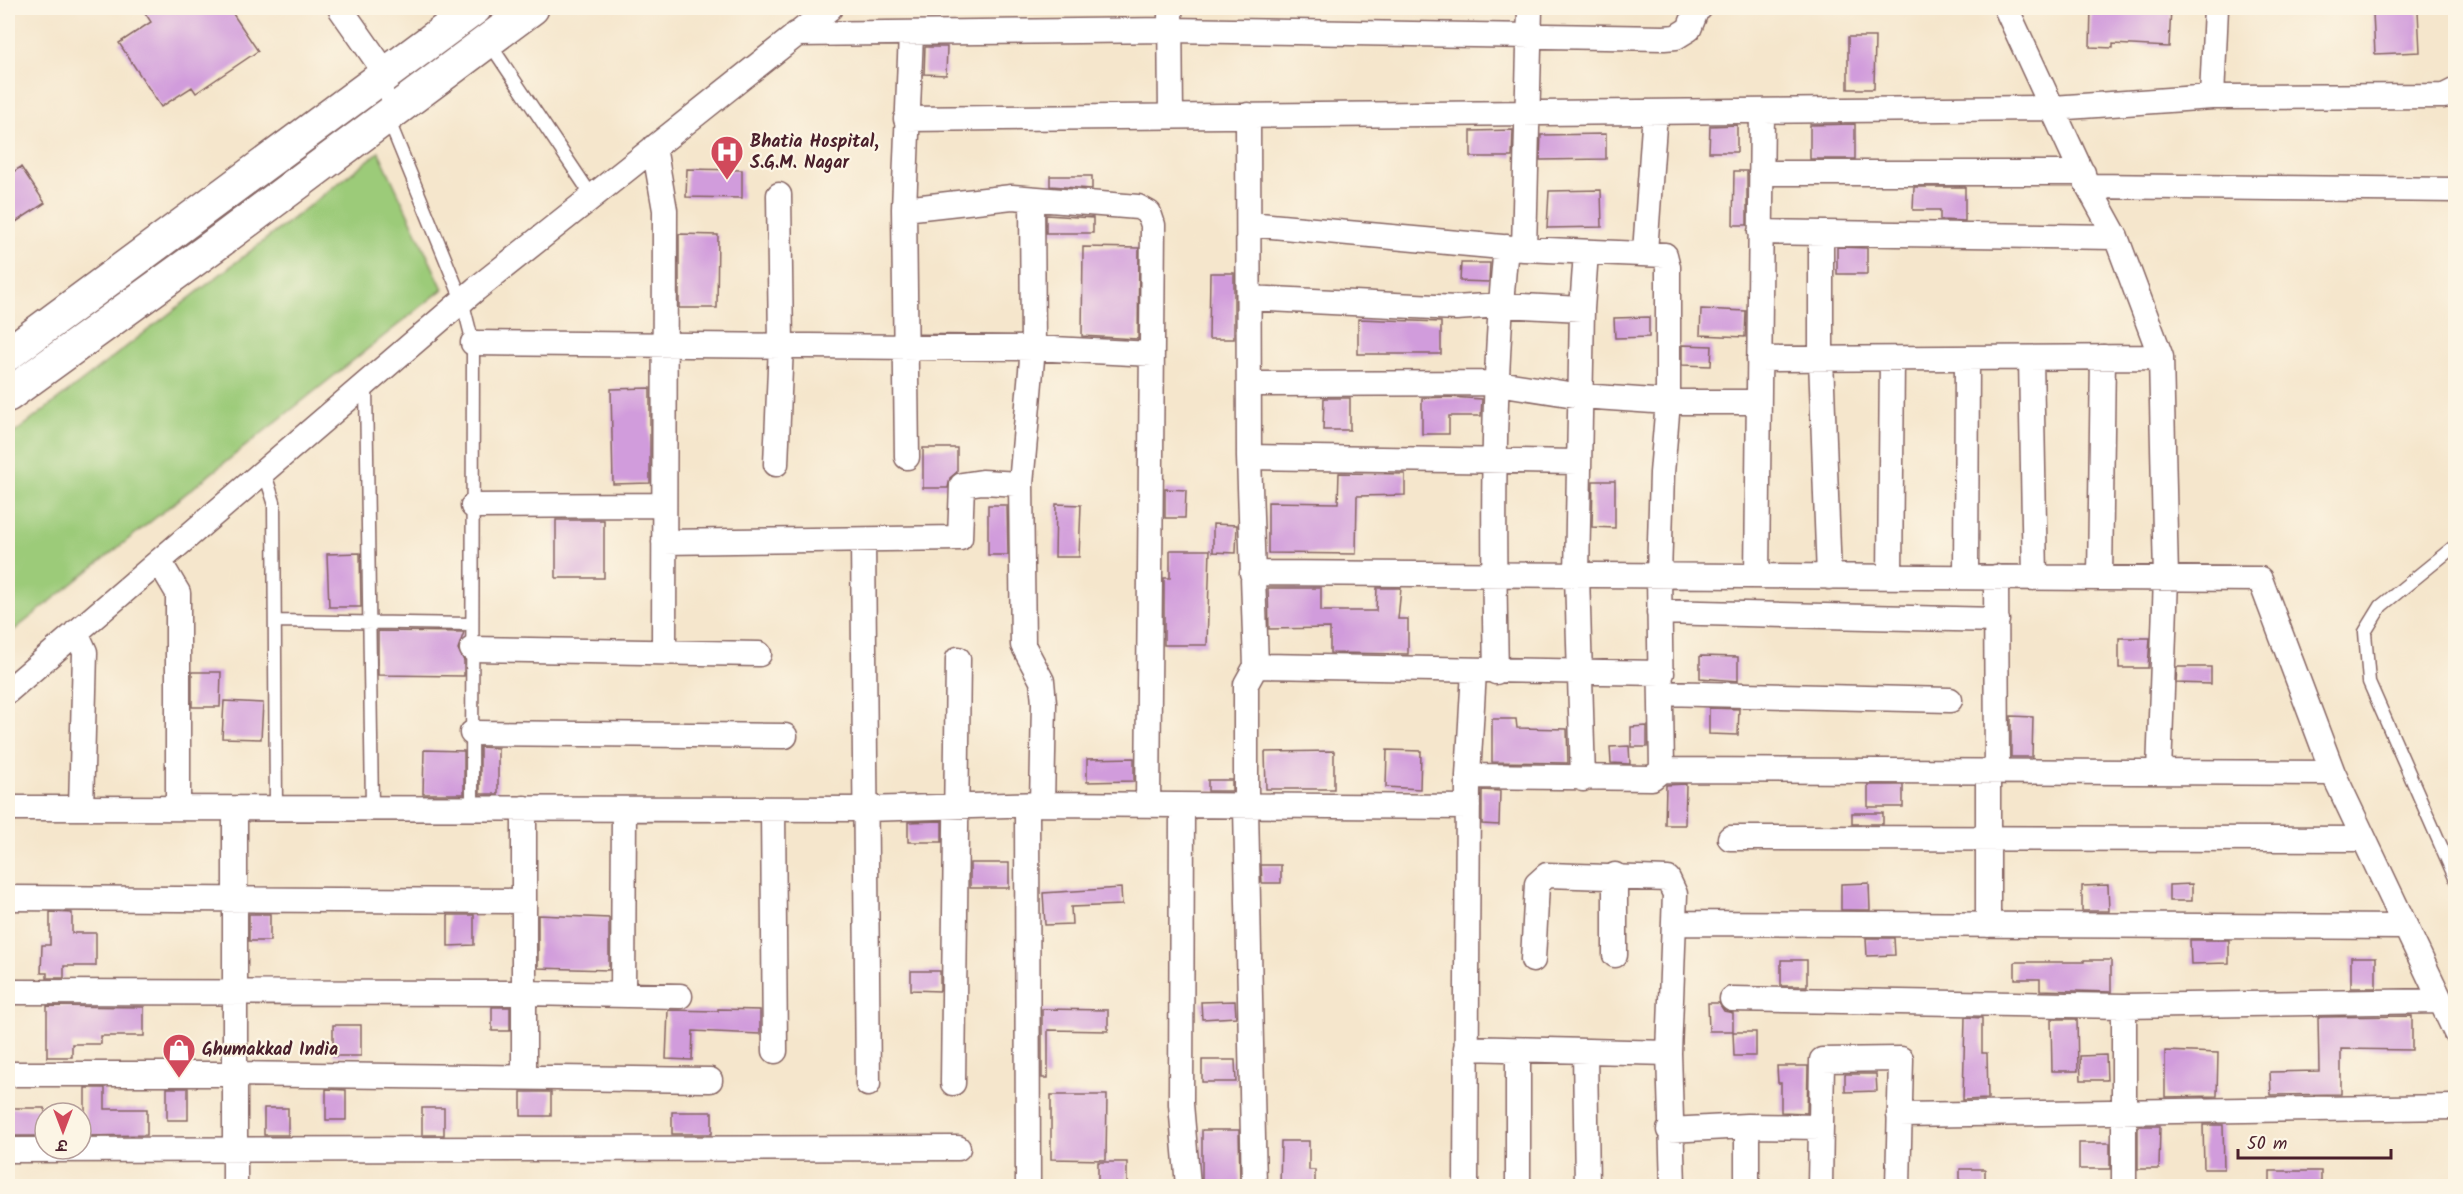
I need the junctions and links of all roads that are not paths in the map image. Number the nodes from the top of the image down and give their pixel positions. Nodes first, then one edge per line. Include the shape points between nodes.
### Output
1 (340, 8) edge
2 (475, 8) edge
3 (531, 8) edge
4 (830, 8) edge
5 (1530, 8) edge
6 (1700, 8) edge
7 (2007, 8) edge
8 (2216, 8) edge
9 (1170, 19) edge
10 (911, 33) junction
11 (796, 34) junction
12 (1530, 35) junction
13 (487, 40) junction
14 (387, 75) junction
15 (2456, 90) edge
16 (2212, 97) junction
17 (2053, 108) junction
18 (1762, 111) junction
19 (1654, 112) junction
20 (1528, 113) junction
21 (1248, 115) junction
22 (387, 116) junction
23 (1171, 116) junction
24 (906, 119) junction
25 (654, 147) junction
26 (1761, 173) junction
27 (2085, 179) junction
28 (2456, 190) edge
29 (779, 195) dead end
30 (592, 196) junction
31 (1032, 199) junction
32 (904, 209) junction
33 (1250, 224) junction
34 (1760, 232) junction
35 (1821, 234) junction
36 (2116, 237) junction
37 (1515, 248) junction
38 (1586, 252) junction
39 (1645, 252) junction
40 (1250, 298) junction
41 (462, 300) junction
42 (1500, 305) junction
43 (1582, 309) junction
44 (473, 343) junction
45 (665, 345) junction
46 (781, 345) junction
47 (906, 347) junction
48 (1033, 348) junction
49 (8, 354) edge
50 (1152, 354) junction
51 (2103, 357) junction
52 (2161, 357) junction
53 (1967, 358) junction
54 (2031, 358) junction
55 (1759, 359) junction
56 (1821, 359) junction
57 (1892, 359) junction
58 (366, 383) junction
59 (1498, 383) junction
60 (1249, 384) junction
61 (8, 395) edge
62 (1581, 396) junction
63 (1668, 402) junction
64 (1757, 402) junction
65 (907, 457) dead end
66 (1249, 457) junction
67 (1497, 459) junction
68 (1578, 462) junction
69 (776, 464) dead end
70 (264, 471) junction
71 (1021, 484) junction
72 (664, 505) junction
73 (473, 506) junction
74 (863, 541) junction
75 (664, 542) junction
76 (2456, 545) edge
77 (159, 561) junction
78 (1252, 573) junction
79 (1494, 575) junction
80 (1576, 575) junction
81 (1659, 576) junction
82 (1756, 576) junction
83 (1829, 577) junction
84 (1890, 577) junction
85 (1966, 577) junction
86 (1996, 577) junction
87 (2035, 578) junction
88 (2100, 578) junction
89 (2166, 578) junction
90 (1659, 612) junction
91 (1996, 620) junction
92 (275, 621) junction
93 (369, 622) junction
94 (472, 624) junction
95 (76, 632) junction
96 (472, 650) junction
97 (663, 652) junction
98 (759, 654) dead end
99 (958, 659) dead end
100 (1256, 666) junction
101 (1485, 671) junction
102 (1578, 672) junction
103 (12, 677) edge
104 (1662, 683) junction
105 (1950, 700) dead end
106 (472, 733) junction
107 (785, 736) dead end
108 (1662, 770) junction
109 (1993, 771) junction
110 (2158, 772) junction
111 (2333, 773) junction
112 (1468, 776) junction
113 (1583, 779) junction
114 (956, 805) junction
115 (1034, 805) junction
116 (1148, 805) junction
117 (1182, 806) junction
118 (1468, 807) junction
119 (8, 808) edge
120 (81, 808) junction
121 (178, 808) junction
122 (276, 808) junction
123 (372, 808) junction
124 (472, 808) junction
125 (524, 808) junction
126 (1246, 808) junction
127 (235, 809) junction
128 (624, 809) junction
129 (773, 809) junction
130 (865, 809) junction
131 (1730, 838) dead end
132 (1988, 839) junction
133 (2363, 839) junction
134 (1615, 875) junction
135 (2456, 880) edge
136 (8, 898) edge
137 (236, 900) junction
138 (524, 901) junction
139 (1674, 923) junction
140 (1988, 925) junction
141 (2405, 927) junction
142 (1615, 955) dead end
143 (1533, 960) dead end
144 (235, 991) junction
145 (8, 992) edge
146 (524, 993) junction
147 (623, 994) junction
148 (680, 996) dead end
149 (1732, 999) dead end
150 (2440, 1001) junction
151 (2124, 1006) junction
152 (2456, 1033) edge
153 (1466, 1048) junction
154 (774, 1051) dead end
155 (1518, 1051) junction
156 (1585, 1052) junction
157 (1669, 1053) junction
158 (8, 1074) edge
159 (235, 1074) junction
160 (524, 1077) junction
161 (710, 1080) dead end
162 (953, 1083) dead end
163 (868, 1084) dead end
164 (2456, 1107) edge
165 (2124, 1112) junction
166 (1899, 1115) junction
167 (1747, 1126) junction
168 (1821, 1127) junction
169 (1669, 1130) junction
170 (235, 1148) junction
171 (958, 1148) dead end
172 (8, 1150) edge
173 (235, 1186) edge
174 (1028, 1186) edge
175 (1188, 1186) edge
176 (1254, 1186) edge
177 (1466, 1186) edge
178 (1518, 1186) edge
179 (1587, 1186) edge
180 (1673, 1186) edge
181 (1747, 1186) edge
182 (1820, 1186) edge
183 (1898, 1186) edge
184 (2124, 1186) edge

1 - 14 street
2 - 14 street
3 - 13 street
4 - 11 street
5 - 12 street
6 - 12 street via 1696,9 1689,29 1676,37
7 - 17 street
8 - 16 street
9 - 10 street
9 - 12 street
9 - 23 street
10 - 11 street
10 - 24 street
11 - 25 street
12 - 20 street
13 - 22 street
13 - 30 lane
14 - 22 lane
14 - 49 street
15 - 16 street via 2444,96
16 - 17 street
17 - 18 street
17 - 27 street
18 - 19 street
18 - 26 street
19 - 20 street
19 - 39 street
20 - 21 street
20 - 37 street
21 - 23 street
21 - 33 street
22 - 41 lane
22 - 61 street
23 - 24 street
24 - 32 street
25 - 30 street
25 - 45 street via 665,210
26 - 27 street
26 - 34 street
27 - 28 street
27 - 36 street
29 - 46 street
30 - 41 street
31 - 32 street via 1012,197
31 - 48 street
31 - 50 street via 1138,207 1149,213 1153,225
32 - 47 street
33 - 37 street
33 - 40 street
34 - 35 street
34 - 55 street
35 - 36 street
35 - 56 street
36 - 52 street
37 - 38 street
37 - 42 street
38 - 39 street
38 - 43 street
39 - 63 street via 1665,255 1668,267
40 - 42 street via 1456,308
40 - 60 street
41 - 44 lane
41 - 58 street
42 - 43 street
42 - 59 street
43 - 62 street
44 - 45 street
44 - 73 lane
45 - 46 street
45 - 72 street
46 - 47 street
46 - 69 street
47 - 48 street
47 - 65 street
48 - 50 street
48 - 71 street
50 - 116 street
51 - 52 street
51 - 54 street
51 - 88 street
52 - 89 street
53 - 54 street
53 - 57 street
53 - 85 street
54 - 87 street
55 - 56 street
55 - 64 street
56 - 57 street
56 - 83 street
57 - 84 street
58 - 70 street
58 - 93 lane
59 - 60 street
59 - 62 street
59 - 67 street
60 - 66 street
62 - 63 street
62 - 68 street
63 - 64 street
63 - 81 street
64 - 82 street
66 - 67 street
66 - 78 street
67 - 68 street
67 - 79 street
68 - 80 street
70 - 77 street
70 - 92 lane via 274,502
71 - 74 street via 962,485 960,537
71 - 115 street via 1023,645 1042,681 1044,703
72 - 73 street
72 - 75 street
73 - 94 lane
74 - 75 street
74 - 130 street
75 - 97 street
76 - 135 lane via 2381,606 2365,632 2369,682
77 - 95 street
77 - 121 street via 178,593
78 - 79 street
78 - 100 street
79 - 80 street
79 - 101 street
80 - 81 street
80 - 102 street
81 - 82 street
81 - 90 street
82 - 83 street
83 - 84 street
84 - 85 street
85 - 86 street
86 - 87 street
86 - 91 street
87 - 88 street
88 - 89 street
89 - 110 street
89 - 111 street via 2260,579
90 - 91 street
90 - 104 street
91 - 109 street
92 - 93 lane
92 - 122 lane
93 - 94 lane
93 - 123 lane
94 - 96 lane
95 - 103 street
95 - 120 street via 85,652
96 - 97 street
96 - 106 lane
97 - 98 street
99 - 114 street
100 - 101 street
100 - 126 street via 1246,684
101 - 102 street
101 - 112 street
102 - 104 street
102 - 113 street
104 - 105 street
104 - 108 street
106 - 107 street
106 - 124 lane
108 - 109 street
108 - 113 street via 1652,778
109 - 110 street
109 - 132 street
110 - 111 street
111 - 133 street
112 - 113 street
112 - 118 street
114 - 115 street
114 - 130 street
114 - 162 street
115 - 116 street
115 - 174 street
116 - 117 street
117 - 126 street
117 - 175 street via 1181,1104
118 - 126 street
118 - 153 street
119 - 120 street
120 - 121 street
121 - 127 street
122 - 123 street
122 - 127 street
123 - 124 street
124 - 125 street
125 - 128 street
125 - 138 street
126 - 176 street
127 - 137 street
128 - 129 street
128 - 147 street
129 - 130 street
129 - 154 street
130 - 163 street
131 - 132 street
132 - 133 street
132 - 140 street
133 - 141 street
134 - 139 street via 1668,879 1675,894
134 - 142 street
134 - 143 street via 1547,875 1537,884
136 - 137 street
137 - 138 street
137 - 144 street
138 - 146 street
139 - 140 street
139 - 157 street
140 - 141 street
141 - 150 street
144 - 145 street
144 - 146 street
144 - 159 street
146 - 147 street
146 - 160 street
147 - 148 street
149 - 151 street
150 - 151 street
150 - 152 street
151 - 165 street
153 - 155 street
153 - 177 street
155 - 156 street
155 - 178 street
156 - 157 street
156 - 179 street
157 - 169 street
158 - 159 street
159 - 160 street
159 - 170 street
160 - 161 street
164 - 165 street
165 - 166 street
165 - 184 street
166 - 168 street via 1901,1059 1822,1060
166 - 183 street
167 - 168 street
167 - 169 street
167 - 181 street
168 - 182 street
169 - 180 street
170 - 171 street
170 - 172 street
170 - 173 street

